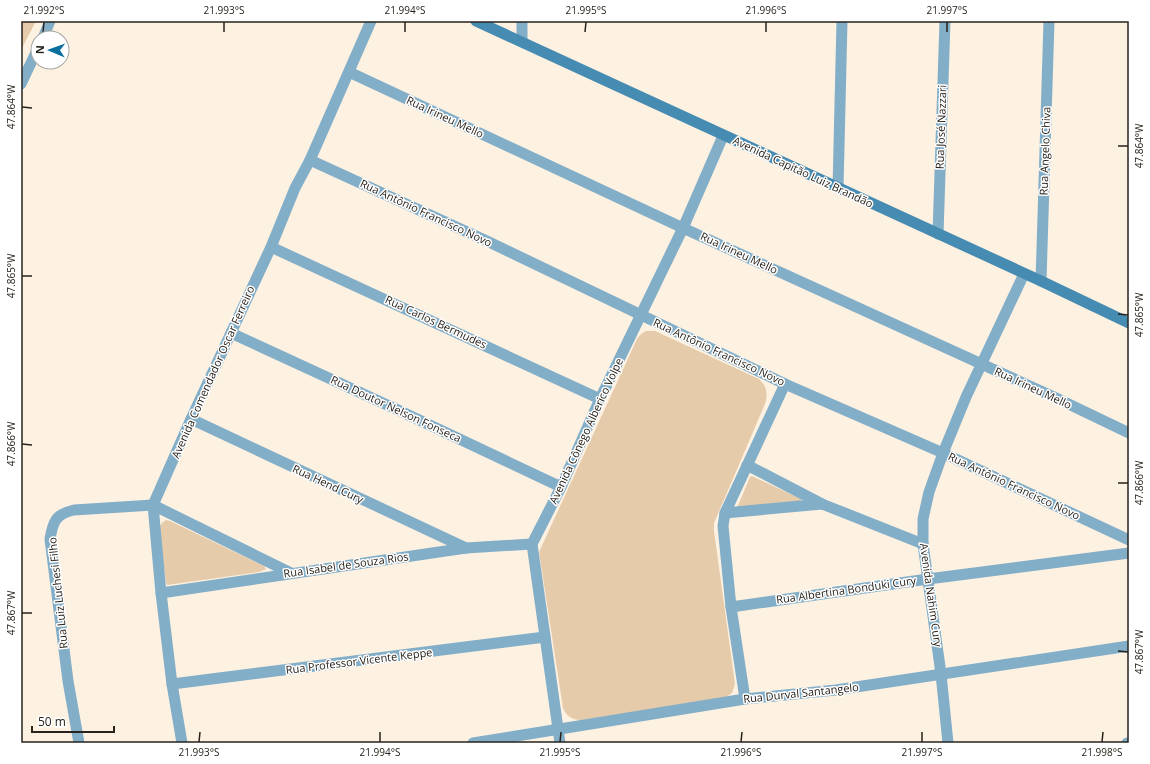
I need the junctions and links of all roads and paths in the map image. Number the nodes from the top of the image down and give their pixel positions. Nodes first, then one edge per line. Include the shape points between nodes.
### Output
1 (372, 21) edge
2 (476, 21) edge
3 (522, 21) edge
4 (842, 21) edge
5 (945, 21) edge
6 (1050, 21) edge
7 (522, 41) junction
8 (30, 65) edge
9 (349, 72) junction
10 (21, 84) edge
11 (724, 136) junction
12 (310, 160) junction
13 (838, 188) junction
14 (683, 228) junction
15 (938, 234) junction
16 (271, 247) junction
17 (1024, 274) junction
18 (1041, 281) junction
19 (641, 315) junction
20 (1129, 323) edge
21 (231, 333) junction
22 (982, 365) junction
23 (786, 384) junction
24 (600, 399) junction
25 (191, 419) junction
26 (1129, 434) edge
27 (943, 453) junction
28 (747, 465) junction
29 (561, 487) junction
30 (822, 504) junction
31 (153, 505) junction
32 (725, 513) junction
33 (1129, 540) edge
34 (532, 544) junction
35 (923, 544) junction
36 (466, 548) junction
37 (1129, 553) edge
38 (291, 573) junction
39 (928, 578) junction
40 (161, 592) junction
41 (730, 607) junction
42 (545, 637) junction
43 (1129, 646) edge
44 (941, 674) junction
45 (172, 684) junction
46 (745, 698) junction
47 (558, 730) junction
48 (79, 743) edge
49 (182, 743) edge
50 (474, 743) edge
51 (560, 743) edge
52 (948, 743) edge

1 - 9 street, Avenida Comendador Oscar Ferreiro
2 - 7 main road, Avenida Capitão Luiz Brandão
3 - 7 street
4 - 13 street
5 - 15 street, Rua José Nazzari
6 - 18 street, Rua Angelo Chiva
7 - 11 main road, Avenida Capitão Luiz Brandão
8 - 10 street
9 - 12 street, Avenida Comendador Oscar Ferreiro
9 - 14 street, Rua Irineu Mello
11 - 13 main road, Avenida Capitão Luiz Brandão
11 - 14 street, Avenida Cônego Alberico Volpe
12 - 16 street, Avenida Comendador Oscar Ferreiro
12 - 19 street, Rua Antônio Francisco Novo
13 - 15 main road, Avenida Capitão Luiz Brandão
14 - 19 street, Avenida Cônego Alberico Volpe
14 - 22 street, Rua Irineu Mello
15 - 17 main road, Avenida Capitão Luiz Brandão
16 - 21 street, Avenida Comendador Oscar Ferreiro
16 - 24 street, Rua Carlos Bermudes
17 - 18 main road, Avenida Capitão Luiz Brandão
17 - 22 street, Avenida Nahim Cury
18 - 20 main road, Avenida Capitão Luiz Brandão
19 - 23 street, Rua Antônio Francisco Novo
19 - 24 street, Avenida Cônego Alberico Volpe
21 - 25 street, Avenida Comendador Oscar Ferreiro
21 - 29 street, Rua Doutor Nelson Fonseca
22 - 26 street, Rua Irineu Mello
22 - 27 street, Avenida Nahim Cury
23 - 27 street, Rua Antônio Francisco Novo
23 - 28 street
24 - 29 street, Avenida Cônego Alberico Volpe
25 - 31 street, Avenida Comendador Oscar Ferreiro
25 - 36 street, Rua Hend Cury
27 - 33 street, Rua Antônio Francisco Novo
27 - 35 street, Avenida Nahim Cury via 929,492
28 - 30 street
28 - 32 street
29 - 34 street, Avenida Cônego Alberico Volpe
30 - 32 street
30 - 35 street
31 - 38 street
31 - 40 street, Avenida Comendador Oscar Ferreiro
31 - 48 street, Rua Luiz Luchesi Filho via 64,512 52,527 50,539 68,681
32 - 41 street via 723,526
34 - 36 street, Rua Isabel de Souza Rios
34 - 42 street
35 - 39 street, Avenida Nahim Cury
36 - 38 street, Rua Isabel de Souza Rios
37 - 39 street, Rua Albertina Bonduki Cury
38 - 40 street, Rua Isabel de Souza Rios
39 - 41 street, Rua Albertina Bonduki Cury
39 - 44 street, Avenida Nahim Cury
40 - 45 street, Avenida Comendador Oscar Ferreiro
41 - 46 street
42 - 45 street, Rua Professor Vicente Keppe
42 - 47 street
43 - 44 street, Rua Durval Santangelo
44 - 46 street, Rua Durval Santangelo via 836,690
44 - 52 street, Avenida Nahim Cury
45 - 49 street, Avenida Comendador Oscar Ferreiro
46 - 47 street, Rua Durval Santangelo
47 - 50 street, Rua Durval Santangelo
47 - 51 street

